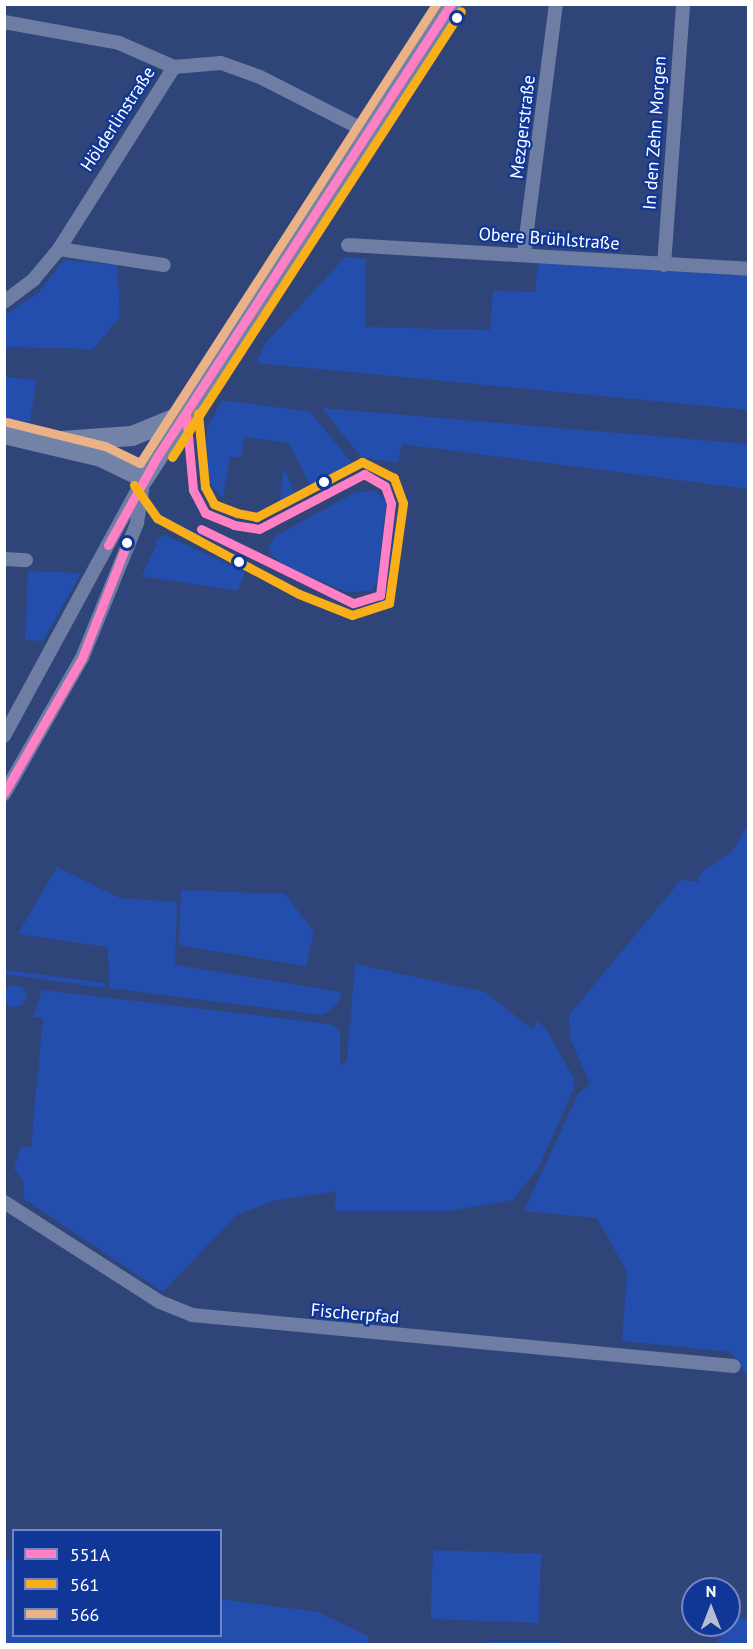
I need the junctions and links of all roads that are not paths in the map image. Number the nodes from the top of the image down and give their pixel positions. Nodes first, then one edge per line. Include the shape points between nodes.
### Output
1 (451, 4) edge
2 (556, 4) edge
3 (683, 4) edge
4 (4, 22) edge
5 (174, 67) junction
6 (368, 132) junction
7 (348, 245) dead end
8 (59, 249) junction
9 (524, 253) junction
10 (164, 265) dead end
11 (664, 265) junction
12 (748, 269) edge
13 (4, 302) edge
14 (186, 414) junction
15 (4, 434) edge
16 (48, 442) junction
17 (144, 478) junction
18 (4, 559) edge
19 (26, 560) dead end
20 (4, 736) edge
21 (4, 794) edge
22 (4, 1202) edge
23 (734, 1366) dead end

1 - 6 main road
2 - 9 street, Mezgerstraße
3 - 11 street, In den Zehn Morgen
4 - 5 street via 119,43
5 - 6 street, Hölderlinstraße via 221,63 260,76
5 - 8 street, Hölderlinstraße
6 - 14 main road
7 - 9 street, Obere Brühlstraße
8 - 10 street
8 - 13 street, Hölderlinstraße via 34,279
9 - 11 street, Obere Brühlstraße
11 - 12 street, Obere Brühlstraße
14 - 16 main road via 132,436
14 - 17 main road
15 - 16 main road
16 - 17 main road
17 - 20 street
17 - 21 street via 137,523 82,658
18 - 19 street
22 - 23 street, Fischerpfad via 160,1302 192,1315

